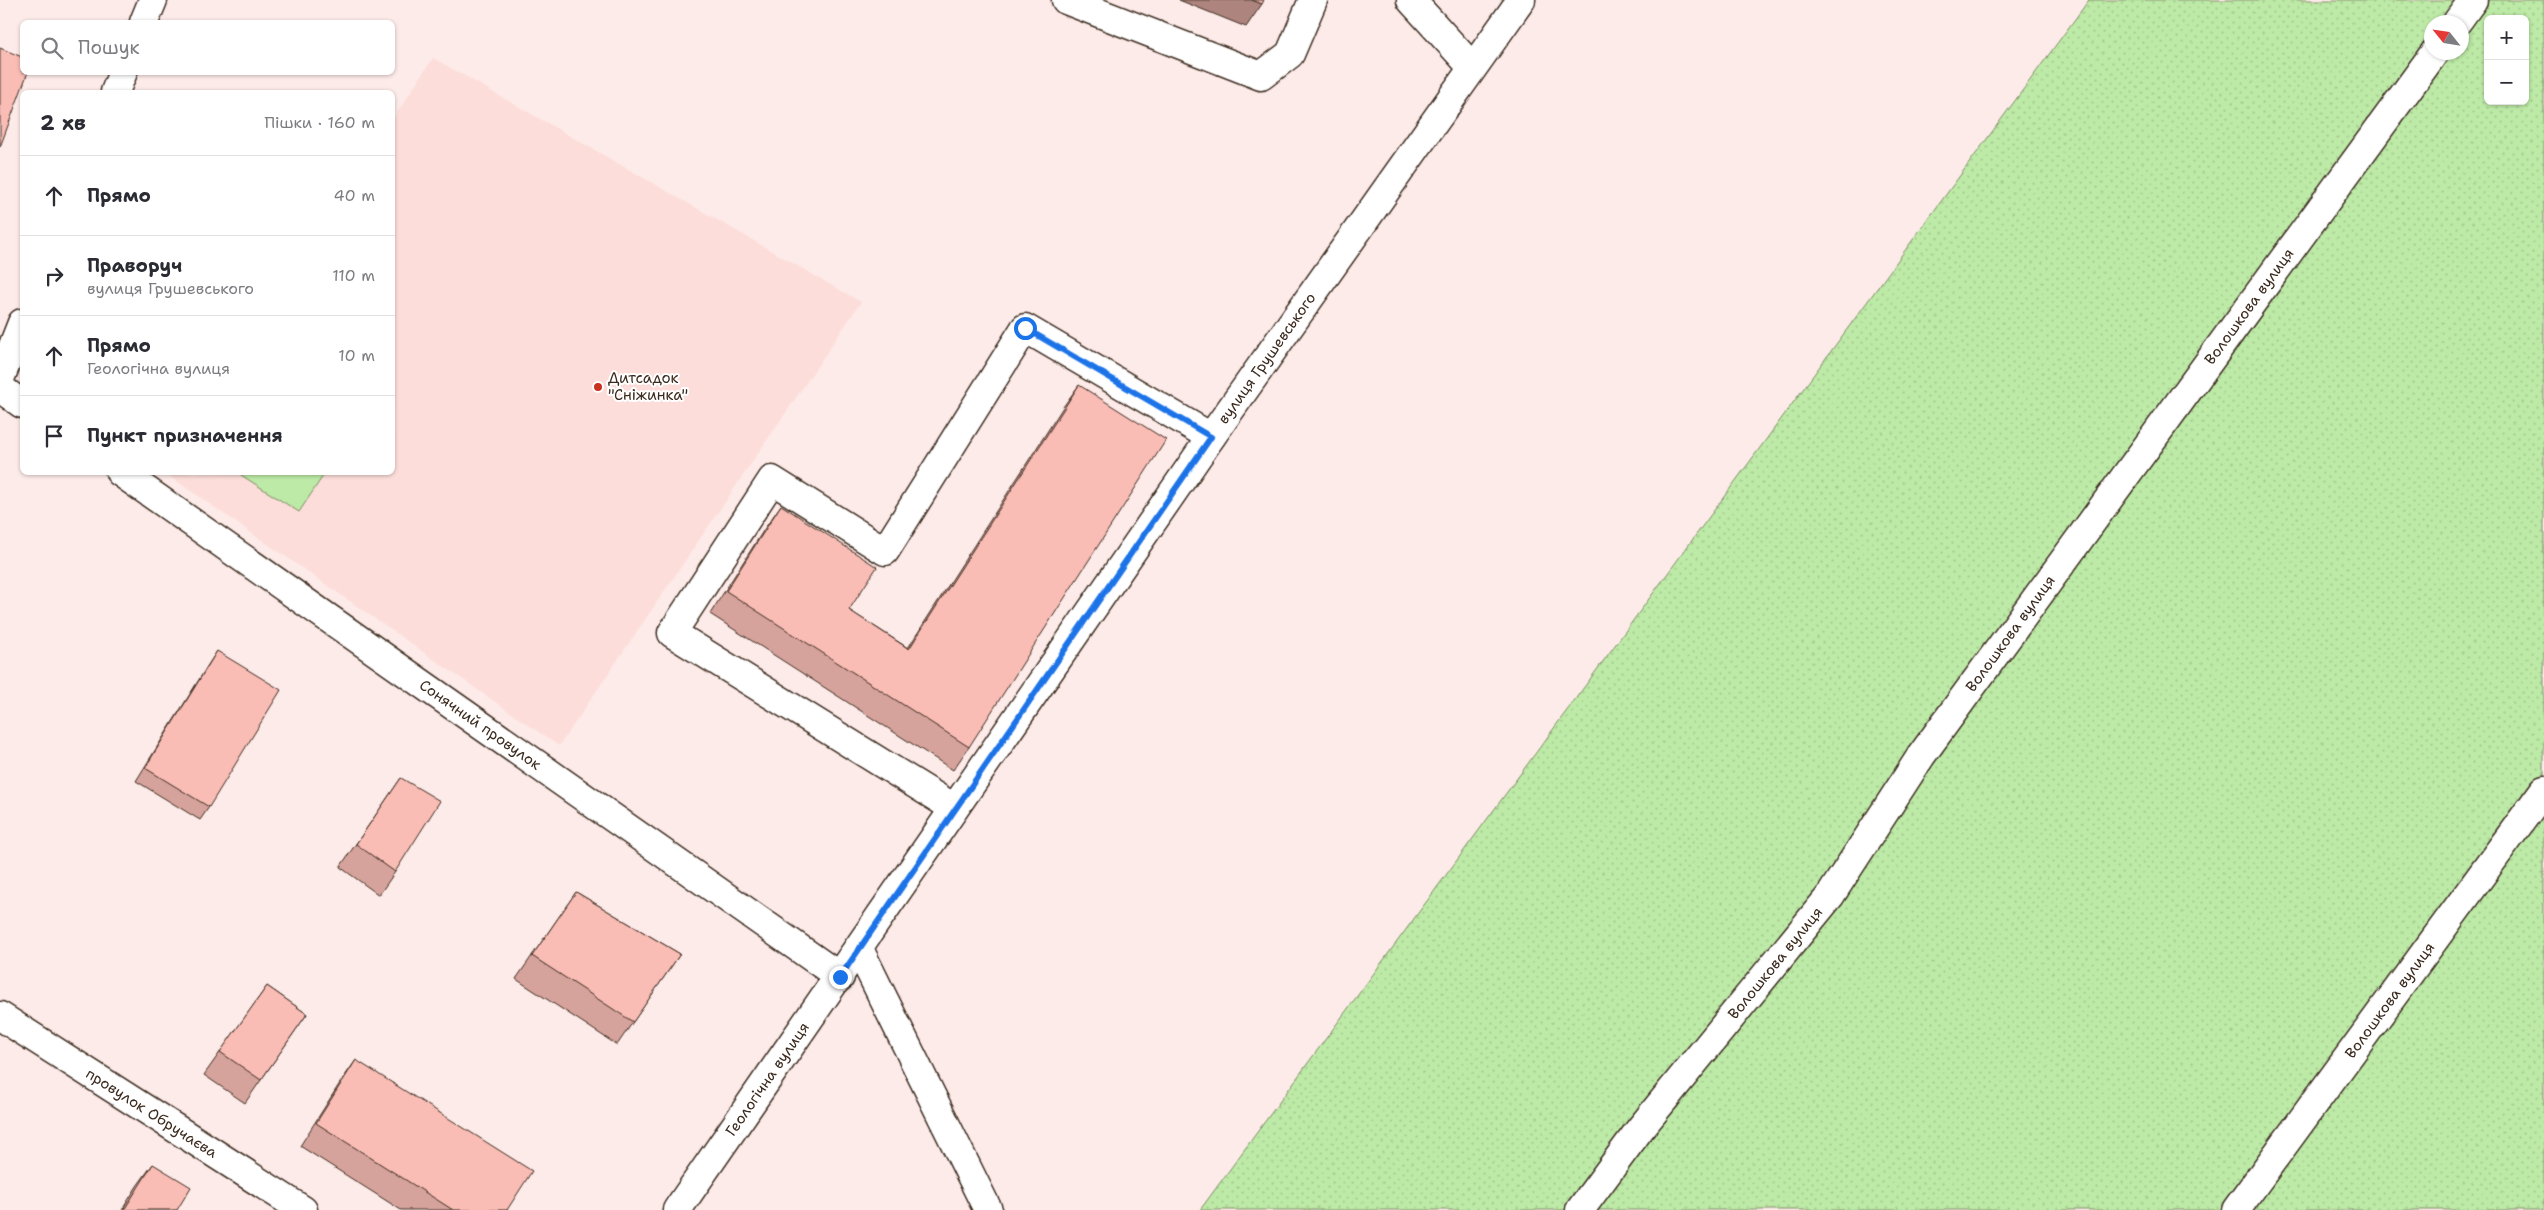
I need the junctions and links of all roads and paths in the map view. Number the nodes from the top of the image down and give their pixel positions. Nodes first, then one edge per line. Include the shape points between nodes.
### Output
1 (153, 0) edge
2 (1066, 0) edge
3 (1314, 0) edge
4 (1411, 0) edge
5 (1521, 0) edge
6 (2473, 0) edge
7 (2462, 15) edge
8 (145, 20) edge
9 (2429, 60) edge
10 (1472, 67) junction
11 (123, 75) edge
12 (116, 90) edge
13 (20, 328) edge
14 (0, 379) edge
15 (0, 388) edge
16 (20, 403) edge
17 (1211, 437) junction
18 (124, 475) edge
19 (2544, 790) edge
20 (954, 808) junction
21 (859, 949) junction
22 (840, 977) junction
23 (0, 1016) edge
24 (303, 1210) edge
25 (677, 1210) edge
26 (988, 1210) edge
27 (1580, 1210) edge
28 (2236, 1210) edge

1 - 8 street
2 - 3 street via 1261,76 1290,54
4 - 10 street
5 - 10 street, вулиця Грушевського
6 - 7 street
9 - 27 street, Волошкова вулиця via 1921,756 1830,896 1640,1129
10 - 17 street, вулиця Грушевського
11 - 12 street
13 - 14 street
15 - 16 street
17 - 20 street, вулиця Грушевського
17 - 20 street via 1025,328 885,551 772,480 672,633
18 - 22 street, Сонячний провулок
19 - 28 street, Волошкова вулиця
20 - 21 street, вулиця Грушевського
21 - 22 street, Геологічна вулиця
21 - 26 street
22 - 25 street, Геологічна вулиця
23 - 24 street, провулок Обручаєва

